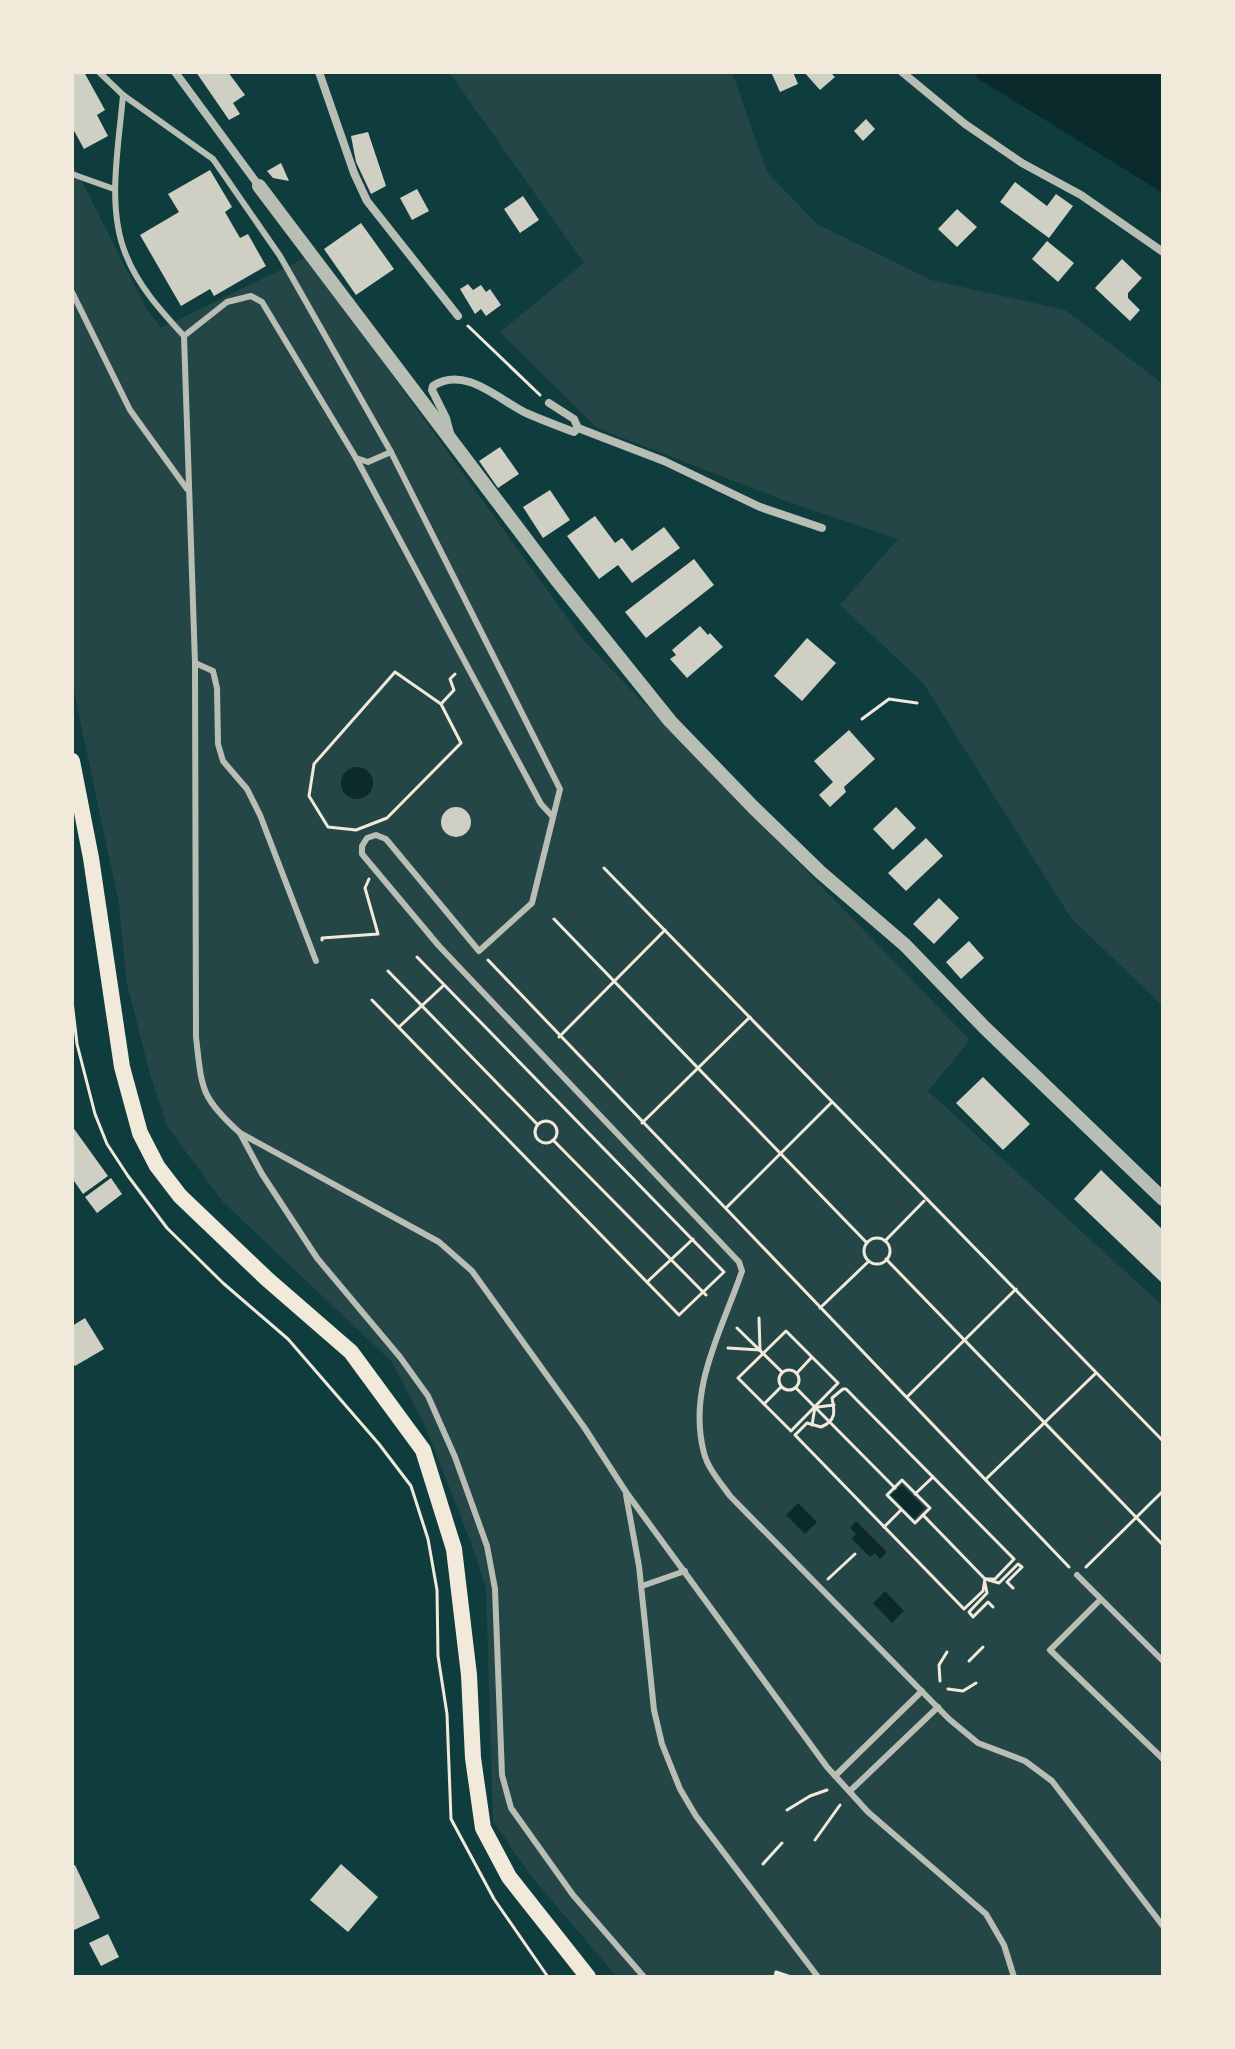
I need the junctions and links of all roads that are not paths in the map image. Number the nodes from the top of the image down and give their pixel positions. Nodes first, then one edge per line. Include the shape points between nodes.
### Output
1 (99, 72) edge
2 (175, 72) edge
3 (319, 72) edge
4 (902, 72) edge
5 (123, 95) junction
6 (72, 174) edge
7 (259, 186) joint
8 (114, 189) junction
9 (1163, 252) edge
10 (72, 292) edge
11 (458, 316) road end
12 (184, 336) junction
13 (549, 403) road end
14 (578, 428) junction
15 (451, 437) junction
16 (391, 452) junction
17 (356, 458) junction
18 (188, 491) junction
19 (822, 528) dead end
20 (195, 663) junction
21 (72, 761) edge
22 (553, 817) junction
23 (316, 961) dead end
24 (240, 1133) junction
25 (1163, 1199) edge
26 (626, 1492) junction
27 (685, 1571) junction
28 (1077, 1575) road end
29 (642, 1586) junction
30 (1100, 1600) junction
31 (1163, 1661) edge
32 (922, 1691) junction
33 (938, 1707) junction
34 (1163, 1759) edge
35 (835, 1776) junction
36 (850, 1791) junction
37 (1163, 1926) edge
38 (588, 1977) edge
39 (644, 1977) edge
40 (818, 1977) edge
41 (1014, 1977) edge

1 - 5 lane
2 - 7 street
3 - 11 street via 367,201
4 - 9 street via 965,124
5 - 8 lane
5 - 16 lane via 213,159 280,256
6 - 8 lane
7 - 15 street
8 - 12 lane via 126,255 157,307
10 - 18 lane via 130,410
12 - 17 lane via 227,302 251,296 262,302
12 - 18 lane
13 - 14 street via 574,419
14 - 15 street via 574,432 541,419 477,384 449,381 432,390
14 - 19 street via 760,507
15 - 25 street via 670,721
16 - 17 lane via 368,462
16 - 22 lane via 560,789
17 - 22 lane via 541,804
18 - 20 lane
20 - 23 lane via 213,671 223,761 260,815
20 - 24 lane via 196,1037 202,1088 215,1111
21 - 38 main road via 122,1067 140,1133 180,1196 351,1352 423,1450 454,1549 483,1828 509,1877
22 - 32 lane via 532,903 479,951 386,839 367,838 362,854 403,906 739,1262 742,1271 702,1386 698,1410 705,1455 730,1496
24 - 26 lane via 439,1242 472,1271
24 - 39 lane via 317,1258 428,1396 487,1546 495,1589 502,1775 511,1808 573,1895
26 - 27 lane
26 - 29 lane
27 - 29 lane
27 - 35 lane
28 - 30 lane
29 - 40 lane via 654,1710 680,1789
30 - 31 lane
30 - 34 lane via 1050,1650
32 - 33 lane
32 - 35 lane
33 - 36 lane
33 - 37 lane via 978,1743 1025,1761 1052,1781
35 - 36 lane
36 - 41 lane via 986,1914

